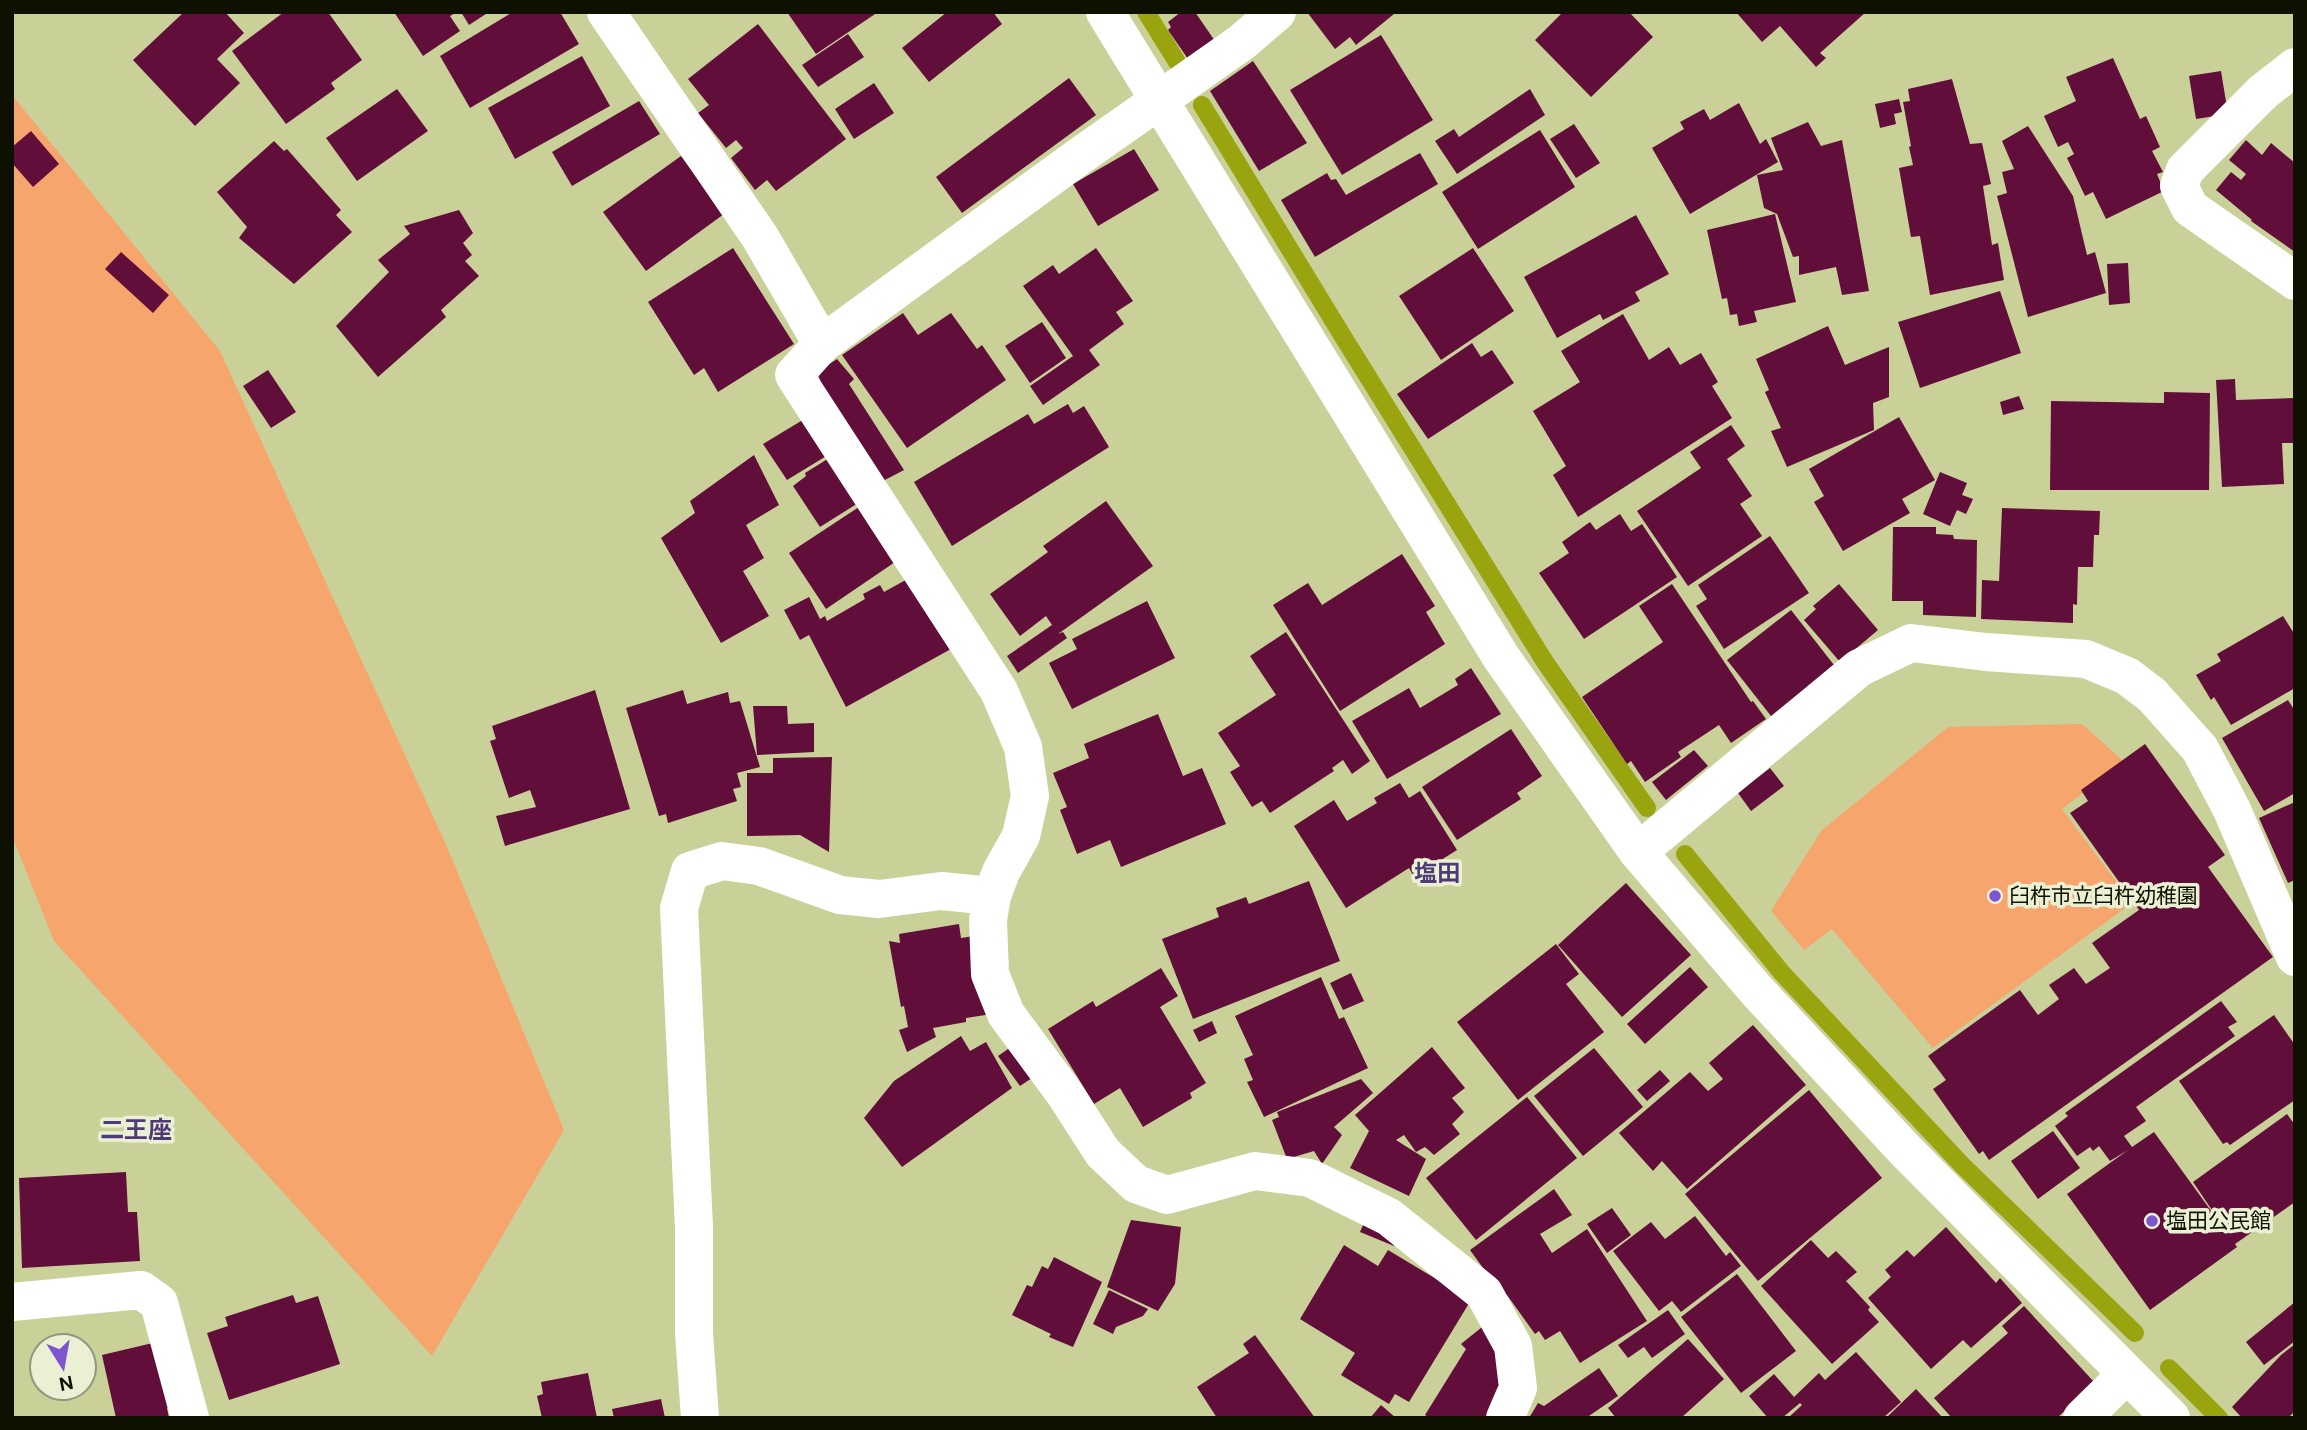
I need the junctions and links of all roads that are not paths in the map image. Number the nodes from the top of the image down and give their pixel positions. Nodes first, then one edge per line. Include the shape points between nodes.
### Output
1 (606, 12) edge
2 (1105, 12) edge
3 (1277, 12) edge
4 (2295, 67) edge
5 (1158, 100) junction
6 (2295, 281) edge
7 (822, 344) junction
8 (1638, 852) junction
9 (992, 896) junction
10 (2292, 945) edge
11 (12, 1302) edge
12 (2127, 1374) junction
13 (190, 1418) edge
14 (700, 1418) edge
15 (1505, 1418) edge
16 (2082, 1418) edge
17 (2171, 1418) edge

1 - 7 street via 760,237
2 - 5 street
3 - 5 street
4 - 6 street via 2263,92 2185,170 2179,186 2190,208
5 - 7 street
5 - 8 street via 1501,657
7 - 9 street via 794,375 999,691 1023,747 1030,796 1021,836
8 - 10 street via 1860,668 1911,643 2086,659 2127,676 2152,695 2200,749
8 - 12 street via 1756,991 1886,1130
9 - 14 street via 941,891 879,899 839,895 759,866 722,861 690,871 679,908
9 - 15 street via 990,974 1006,1014 1103,1153 1136,1184 1167,1195 1255,1171 1310,1178 1389,1217 1484,1293 1513,1346 1518,1388
11 - 13 street via 141,1290 159,1303
12 - 16 street
12 - 17 street

